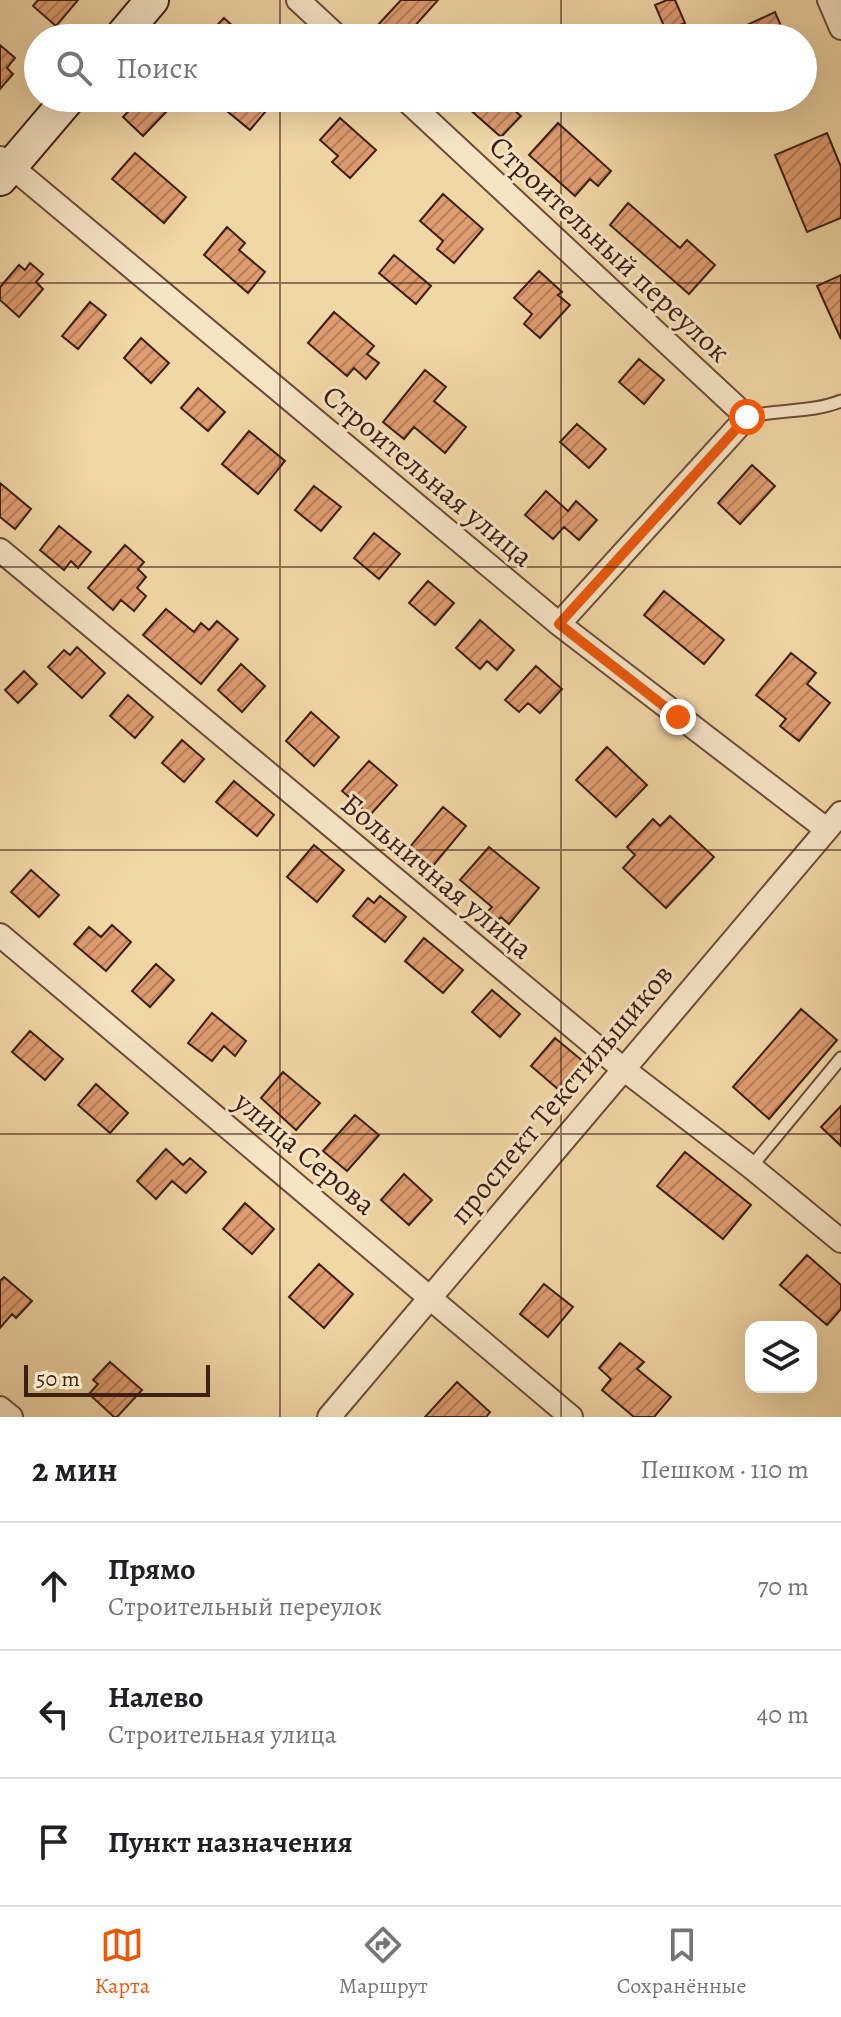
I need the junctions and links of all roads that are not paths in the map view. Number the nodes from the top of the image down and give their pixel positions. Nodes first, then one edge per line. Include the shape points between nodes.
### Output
1 (152, 0) edge
2 (298, 0) edge
3 (829, 0) edge
4 (132, 24) edge
5 (324, 24) edge
6 (841, 28) edge
7 (56, 112) edge
8 (419, 112) edge
9 (4, 168) edge
10 (841, 401) edge
11 (747, 417) junction
12 (0, 550) edge
13 (559, 624) junction
14 (833, 826) edge
15 (0, 935) edge
16 (841, 1058) edge
17 (622, 1068) junction
18 (751, 1167) junction
19 (841, 1241) edge
20 (429, 1297) junction
21 (0, 1408) edge
22 (11, 1417) edge
23 (329, 1417) edge
24 (571, 1417) edge

1 - 4 street
2 - 5 street
3 - 6 street
7 - 9 street
8 - 11 street, Строительный переулок
9 - 13 street, Строительная улица
10 - 11 lane via 823,409
11 - 13 street
12 - 17 street, Больничная улица
13 - 14 street, Строительная улица
14 - 17 street, проспект Текстильщиков
15 - 20 street, улица Серова
16 - 18 lane
17 - 18 street, Больничная улица
17 - 20 street, проспект Текстильщиков
18 - 19 street, Больничная улица
20 - 23 street, проспект Текстильщиков
20 - 24 street, улица Серова
21 - 22 street

